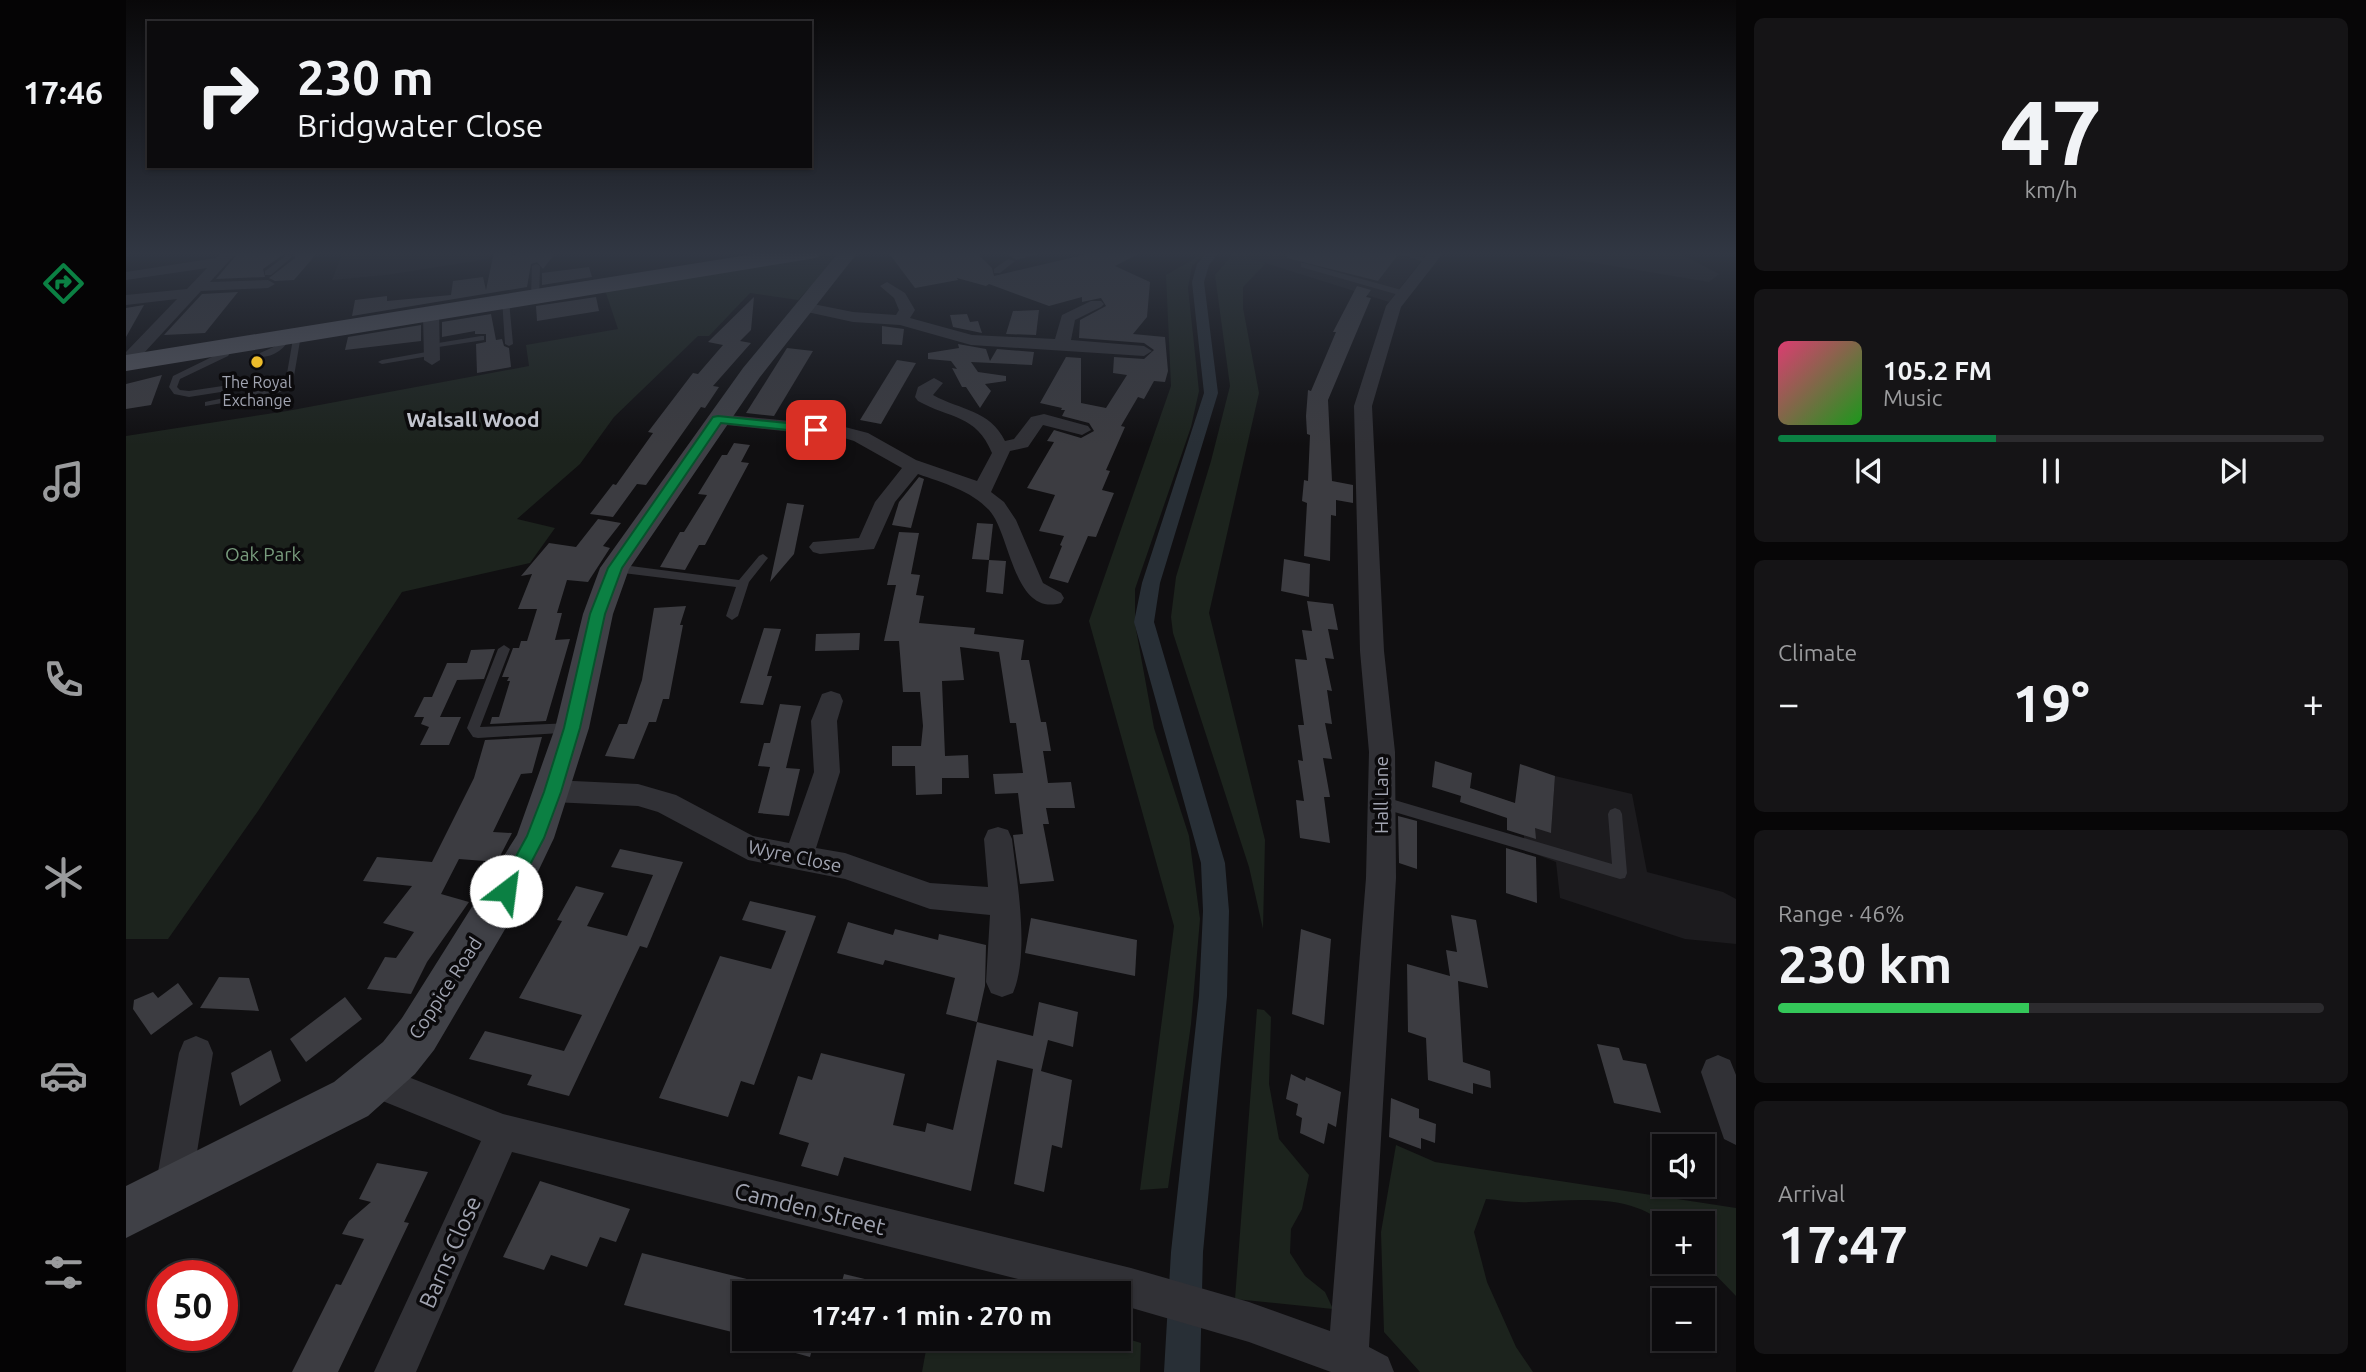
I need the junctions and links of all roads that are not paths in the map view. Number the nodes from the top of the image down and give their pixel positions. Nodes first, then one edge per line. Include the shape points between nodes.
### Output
1 (170, 316) edge
2 (412, 316) edge
3 (431, 316) edge
4 (506, 316) edge
5 (796, 316) edge
6 (848, 316) edge
7 (903, 316) edge
8 (1070, 316) edge
9 (1391, 316) edge
10 (901, 320) junction
11 (293, 335) junction
12 (481, 338) dead end
13 (509, 344) dead end
14 (1062, 344) junction
15 (231, 346) junction
16 (1105, 349) junction
17 (1144, 351) dead end
18 (432, 353) junction
19 (263, 355) dead end
20 (382, 362) dead end
21 (126, 363) edge
22 (1107, 370) dead end
23 (269, 382) dead end
24 (934, 383) dead end
25 (208, 404) dead end
26 (718, 419) junction
27 (1082, 430) dead end
28 (1000, 447) junction
29 (915, 466) junction
30 (981, 492) junction
31 (820, 547) dead end
32 (763, 558) dead end
33 (615, 568) junction
34 (743, 584) junction
35 (1053, 598) dead end
36 (732, 616) dead end
37 (504, 649) dead end
38 (831, 701) dead end
39 (572, 728) junction
40 (552, 792) junction
41 (1381, 802) junction
42 (1615, 814) dead end
43 (998, 839) dead end
44 (799, 856) junction
45 (1003, 902) junction
46 (1002, 982) dead end
47 (196, 1052) dead end
48 (1718, 1072) dead end
49 (375, 1081) junction
50 (1725, 1119) edge
51 (503, 1132) junction
52 (173, 1189) junction
53 (126, 1213) edge
54 (1361, 1365) edge
55 (395, 1372) edge

1 - 21 street
2 - 11 highway
3 - 18 street
4 - 13 lane
5 - 26 main road, Coppice Road
6 - 10 street
7 - 10 street
8 - 14 street
9 - 41 street, Hall Lane via 1363,406
10 - 14 street via 971,340
11 - 15 highway
11 - 19 lane
11 - 25 lane via 289,386
12 - 18 lane
14 - 16 street
15 - 21 highway
15 - 23 lane via 225,354 176,378 173,387 189,394
16 - 17 street
16 - 22 street
18 - 20 lane
24 - 28 street via 924,391 925,397 934,404 969,412 986,425
26 - 29 street via 841,432 876,444
26 - 33 main road, Coppice Road
27 - 28 street via 1044,419 1037,421 1021,443
28 - 30 street
29 - 30 street
29 - 31 street via 892,488 867,544
30 - 35 street via 1006,520 1034,588
32 - 34 lane
33 - 34 lane
33 - 39 main road, Coppice Road via 598,614
34 - 36 lane
37 - 39 lane via 473,728 478,733
38 - 44 street via 824,721 827,772
39 - 40 main road, Coppice Road
40 - 44 street, Wyre Close via 638,795 666,803 748,848
40 - 49 main road, Coppice Road via 520,868 457,972 418,1034
41 - 42 lane via 1620,873
41 - 54 street, Hall Lane
43 - 45 street
44 - 45 street, Wyre Close via 845,866 930,896
45 - 46 street
47 - 52 street
48 - 50 street
49 - 51 street, Camden Street
49 - 52 main road, Coppice Road via 351,1099
51 - 54 street, Camden Street via 1131,1288 1249,1322
51 - 55 street, Barns Close
52 - 53 main road, Coppice Road

